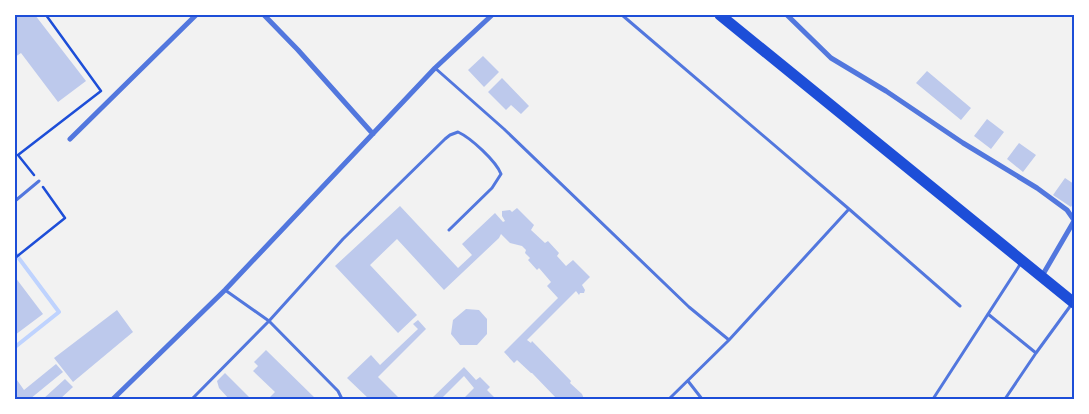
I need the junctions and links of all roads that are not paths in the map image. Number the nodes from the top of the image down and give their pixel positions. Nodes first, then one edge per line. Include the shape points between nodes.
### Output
1 (196, 15) edge
2 (264, 15) edge
3 (492, 15) edge
4 (622, 15) edge
5 (720, 15) edge
6 (787, 15) edge
7 (434, 68) junction
8 (372, 134) junction
9 (70, 139) dead end
10 (39, 181) road end
11 (15, 201) edge
12 (849, 209) junction
13 (1074, 221) edge
14 (449, 230) dead end
15 (1022, 261) junction
16 (1041, 276) junction
17 (225, 290) junction
18 (1074, 302) edge
19 (960, 306) dead end
20 (988, 314) junction
21 (269, 321) junction
22 (729, 340) junction
23 (1036, 352) junction
24 (688, 381) junction
25 (113, 399) edge
26 (192, 399) edge
27 (342, 399) edge
28 (668, 399) edge
29 (702, 399) edge
30 (933, 399) edge
31 (1005, 399) edge

1 - 9 street
2 - 8 street
3 - 7 street
4 - 12 lane
5 - 15 highway
6 - 13 street via 830,58 1037,188 1067,210
7 - 8 street
7 - 22 lane via 504,129 689,307
8 - 17 street
10 - 11 lane
12 - 19 lane
12 - 22 lane
13 - 16 street
14 - 21 lane via 492,188 501,174 487,156 458,132 445,139 387,195
15 - 16 highway
15 - 20 lane
16 - 18 highway
17 - 21 lane
17 - 25 street
18 - 23 lane
20 - 23 lane
20 - 30 lane
21 - 26 lane
21 - 27 lane via 338,391
22 - 24 lane
23 - 31 lane
24 - 28 lane
24 - 29 lane

